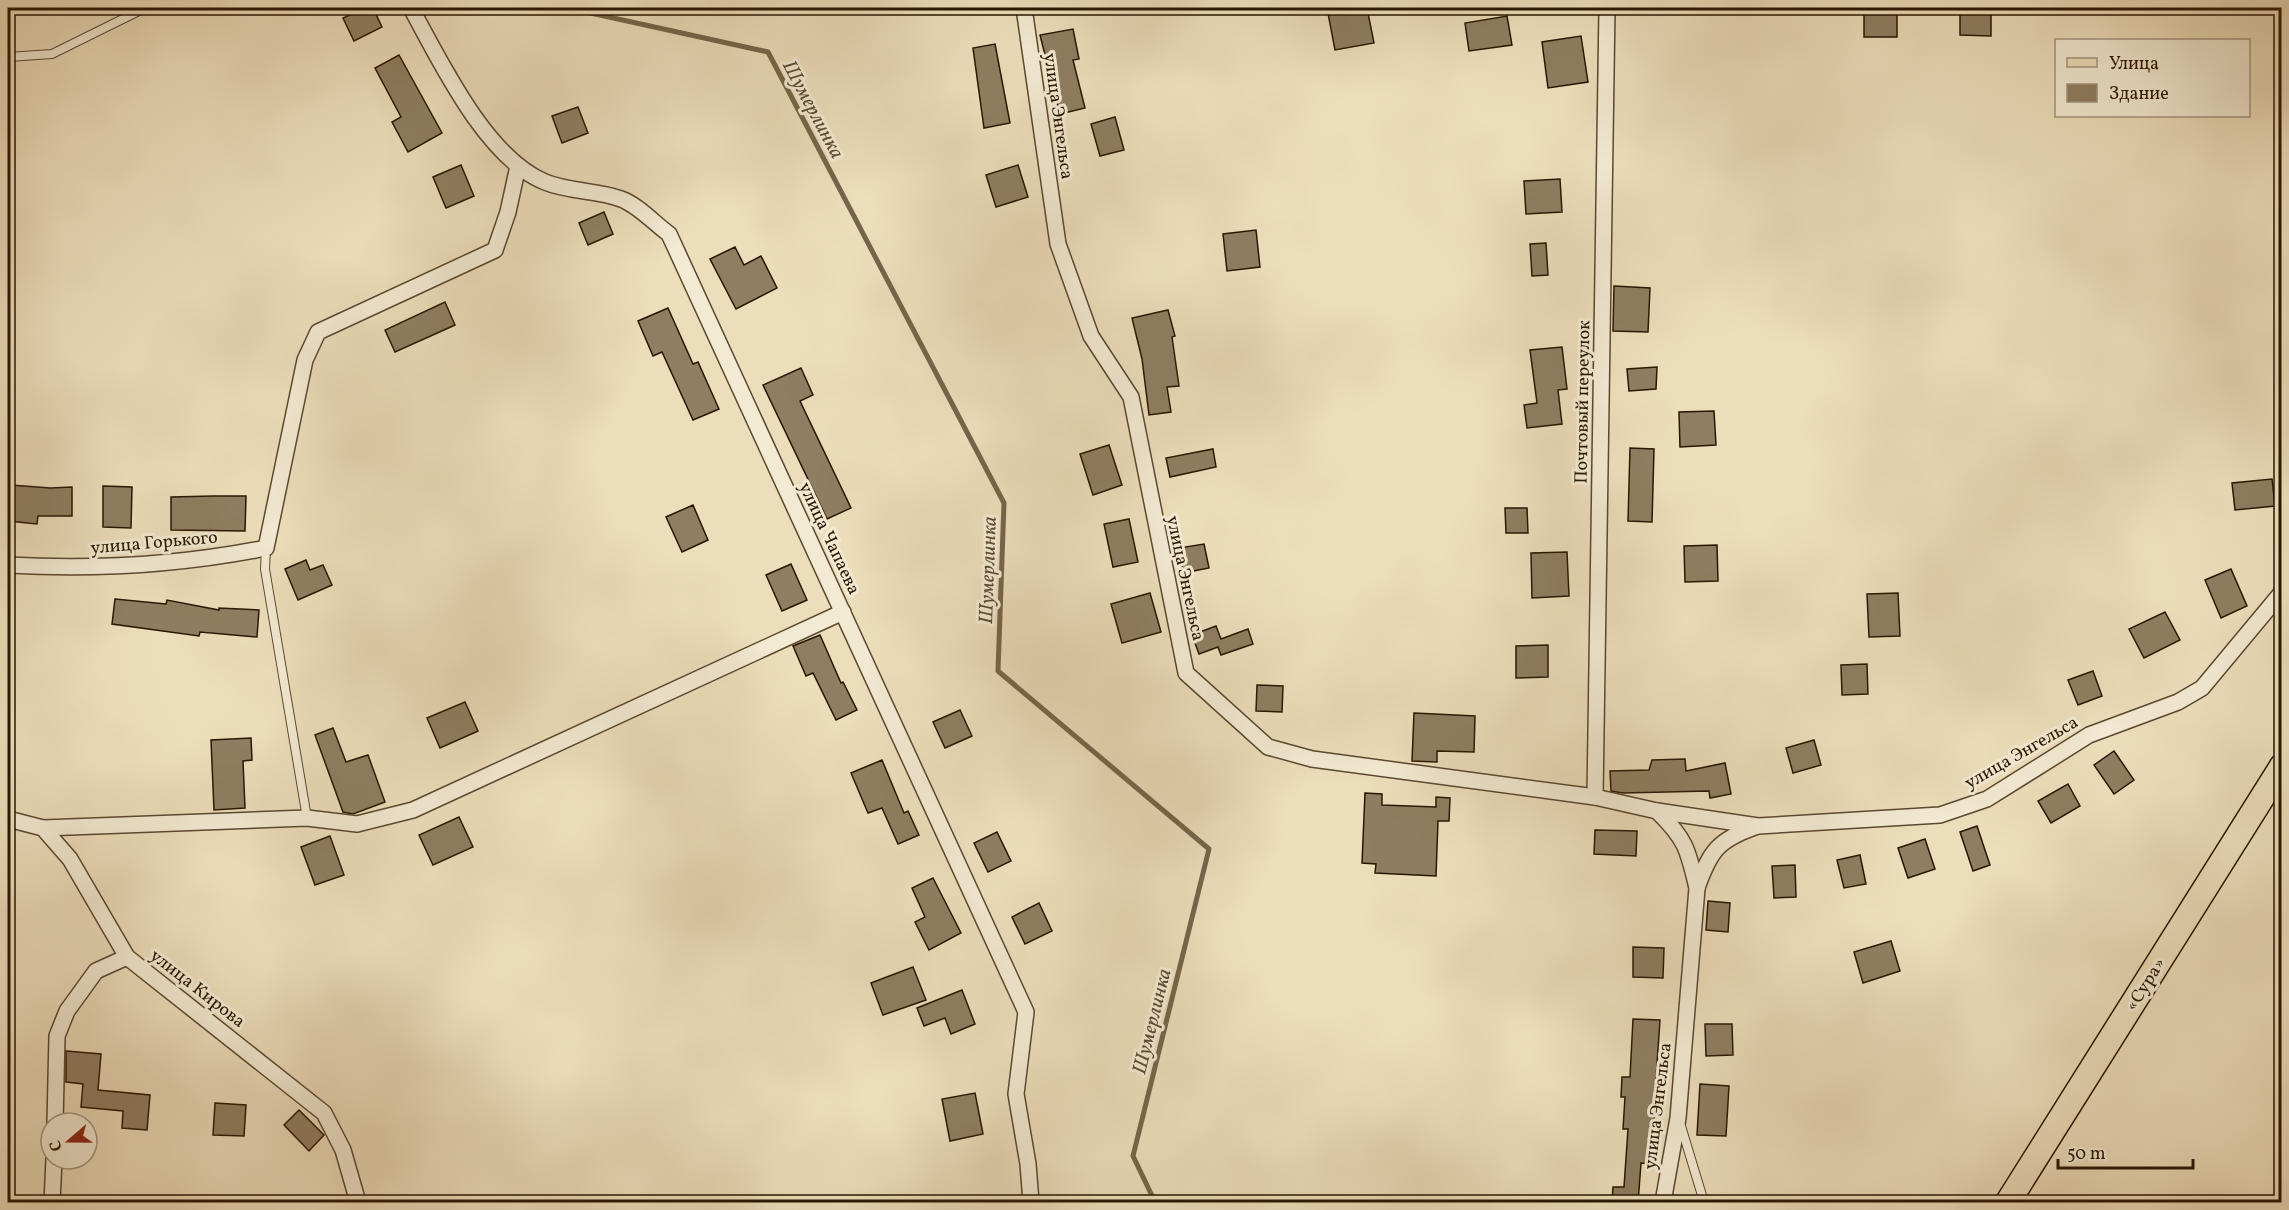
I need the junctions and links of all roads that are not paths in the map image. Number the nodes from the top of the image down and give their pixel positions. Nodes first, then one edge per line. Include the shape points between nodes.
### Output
1 (145, 8) edge
2 (411, 8) edge
3 (1024, 8) edge
4 (1607, 8) edge
5 (8, 57) edge
6 (518, 166) junction
7 (266, 548) junction
8 (8, 565) edge
9 (2282, 592) edge
10 (843, 612) junction
11 (2282, 766) edge
12 (1595, 797) junction
13 (1657, 812) junction
14 (307, 818) junction
15 (8, 819) edge
16 (1758, 826) junction
17 (43, 828) junction
18 (1698, 888) junction
19 (127, 957) junction
20 (55, 1111) edge
21 (1678, 1119) junction
22 (53, 1171) edge
23 (52, 1203) edge
24 (358, 1203) edge
25 (1031, 1203) edge
26 (1663, 1203) edge
27 (1704, 1203) edge
28 (2008, 1203) edge

1 - 5 lane via 52,54
2 - 6 street, улица Чапаева via 452,83 488,134
3 - 12 street, улица Энгельса via 1058,244 1091,336 1131,397 1186,673 1268,747 1312,759
4 - 12 street, Почтовый переулок
6 - 7 street via 495,250 318,332 305,360
6 - 10 street, улица Чапаева via 546,183 623,199 669,234
7 - 8 street, улица Горького via 135,567
7 - 14 lane via 266,569
9 - 16 street, улица Энгельса via 2202,688 2178,702 2089,735 1987,799 1940,815
10 - 14 street via 413,810 357,825
10 - 25 street, улица Чапаева via 1026,1012 1016,1094 1029,1164
11 - 28 main road, «Сура»
12 - 13 street, улица Энгельса
13 - 16 street, улица Энгельса
13 - 18 street, улица Энгельса via 1678,832
14 - 17 street
15 - 17 street
16 - 18 street via 1732,834 1720,843 1706,861
17 - 19 street via 70,859
18 - 21 street, улица Энгельса
19 - 20 street, улица Кирова via 96,971 67,1011 57,1036
19 - 24 street, улица Кирова via 324,1113 343,1150
21 - 26 street, улица Энгельса
21 - 27 lane
22 - 23 street

